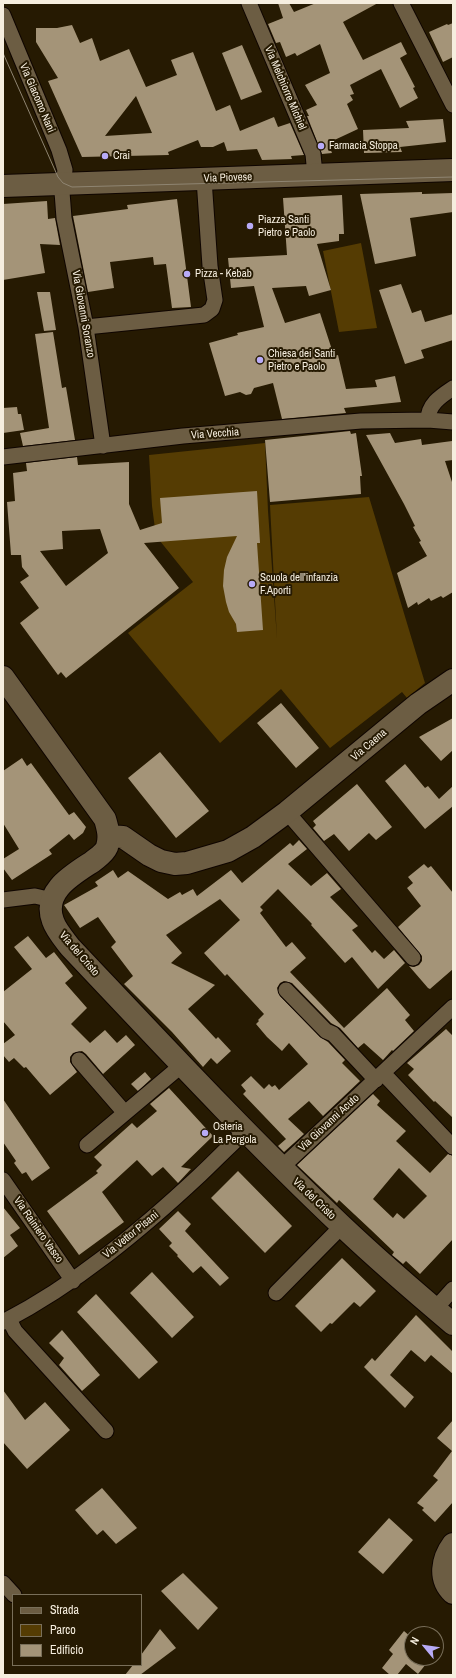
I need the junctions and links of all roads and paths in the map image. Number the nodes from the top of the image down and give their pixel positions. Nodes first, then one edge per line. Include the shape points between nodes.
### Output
1 (249, 3) edge
2 (400, 3) edge
3 (3, 16) edge
4 (453, 105) edge
5 (453, 170) edge
6 (315, 175) junction
7 (204, 179) junction
8 (63, 183) junction
9 (3, 186) edge
10 (86, 327) junction
11 (453, 388) edge
12 (428, 420) junction
13 (453, 422) edge
14 (103, 446) junction
15 (3, 457) edge
16 (3, 677) edge
17 (453, 680) edge
18 (287, 812) junction
19 (109, 836) junction
20 (3, 900) edge
21 (52, 900) junction
22 (413, 958) dead end
23 (286, 990) dead end
24 (453, 1007) edge
25 (79, 1060) dead end
26 (182, 1065) junction
27 (380, 1077) junction
28 (125, 1113) junction
29 (246, 1131) junction
30 (87, 1145) dead end
31 (453, 1147) edge
32 (282, 1167) junction
33 (3, 1180) edge
34 (342, 1226) junction
35 (73, 1280) junction
36 (453, 1289) edge
37 (276, 1293) dead end
38 (435, 1309) junction
39 (6, 1321) edge
40 (453, 1324) edge
41 (106, 1431) dead end
42 (453, 1544) edge
43 (3, 1583) edge
44 (453, 1593) edge
45 (13, 1594) edge

1 - 6 street, Via Melchiorre Michiel via 313,154
2 - 4 street
3 - 8 street, Via Giacomo Nani via 59,150 65,170
5 - 6 street, Via Piovese
6 - 7 street, Via Piovese
7 - 8 street, Via Piovese
7 - 10 street via 215,300 212,310 204,315
8 - 9 street, Via Piovese
8 - 10 street, Via Giovanni Soranzo via 64,218
10 - 14 street, Via Giovanni Soranzo
11 - 12 street via 433,404
12 - 13 street, Via Vecchia
12 - 14 street, Via Vecchia via 361,421
14 - 15 street, Via Vecchia
16 - 19 street via 105,819
17 - 18 street, Via Caena via 418,704
18 - 19 street, Via Caena via 253,837 228,851 187,864 162,861 123,837
18 - 22 street
19 - 21 street via 102,854 64,881
20 - 21 street via 35,896
21 - 26 street, Via del Cristo via 53,921 70,947
23 - 27 street via 326,1031 333,1034
24 - 27 street, Via Giovanni Acuto
25 - 28 street
26 - 28 street
26 - 29 street, Via del Cristo
27 - 31 street
27 - 32 street, Via Giovanni Acuto
28 - 30 street
29 - 32 street, Via del Cristo
29 - 35 street, Via Vettor Pisani via 142,1227
32 - 34 street, Via del Cristo
33 - 35 street, Via Rainiero Vasco
34 - 37 street
34 - 38 street, Via del Cristo
35 - 39 street, Via Vettor Pisani via 51,1296
36 - 38 street
38 - 40 street, Via del Cristo
39 - 41 street
42 - 44 street via 443,1565 443,1577
43 - 45 street

